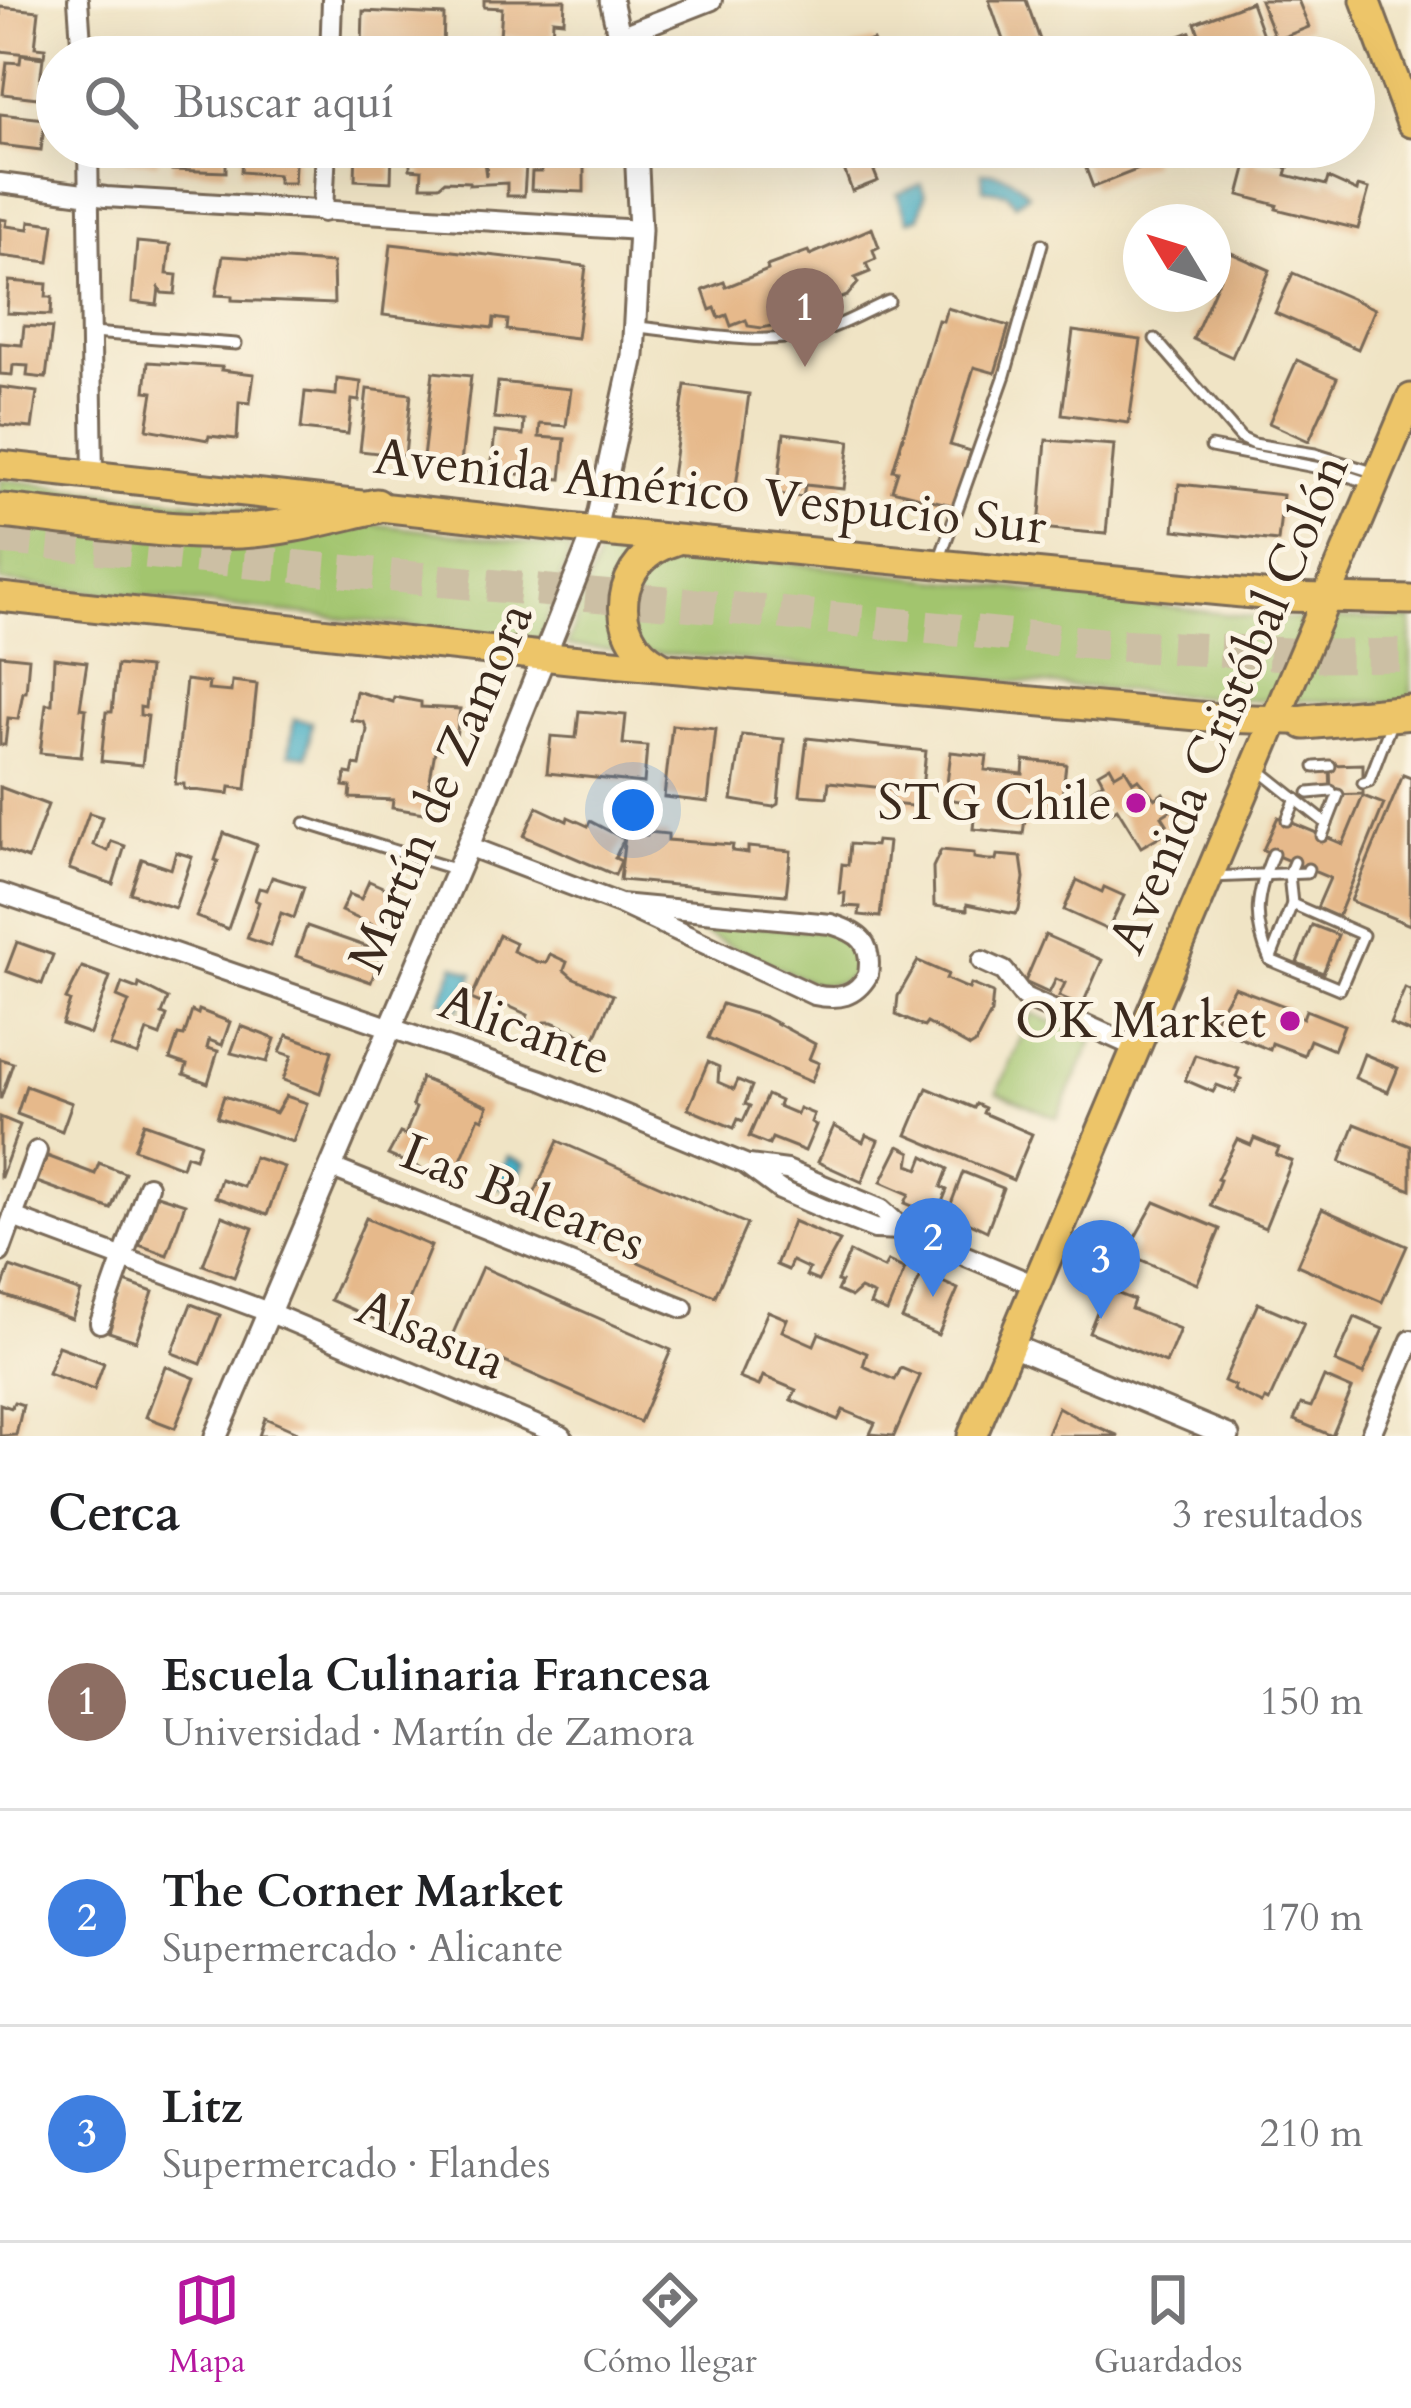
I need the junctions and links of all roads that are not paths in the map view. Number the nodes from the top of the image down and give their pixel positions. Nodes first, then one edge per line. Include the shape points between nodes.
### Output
1 (78, 0) edge
2 (332, 0) edge
3 (611, 0) edge
4 (712, 0) edge
5 (1365, 0) edge
6 (81, 36) edge
7 (331, 36) edge
8 (620, 36) edge
9 (642, 36) edge
10 (1411, 123) edge
11 (90, 168) edge
12 (325, 168) edge
13 (637, 168) edge
14 (0, 183) edge
15 (92, 196) junction
16 (323, 212) junction
17 (640, 230) junction
18 (1042, 244) dead end
19 (889, 301) dead end
20 (634, 326) junction
21 (92, 332) junction
22 (1155, 339) dead end
23 (236, 344) dead end
24 (1411, 398) edge
25 (1211, 447) dead end
26 (0, 465) edge
27 (93, 476) junction
28 (1377, 480) junction
29 (376, 506) junction
30 (0, 511) edge
31 (595, 530) junction
32 (691, 540) junction
33 (937, 563) junction
34 (0, 597) edge
35 (1324, 599) junction
36 (1411, 600) edge
37 (547, 656) junction
38 (661, 666) junction
39 (1405, 718) edge
40 (1289, 722) junction
41 (1376, 764) junction
42 (1363, 765) dead end
43 (1254, 766) junction
44 (1330, 766) dead end
45 (1315, 767) dead end
46 (1363, 783) dead end
47 (1309, 793) dead end
48 (1296, 800) junction
49 (1314, 814) junction
50 (1287, 820) dead end
51 (304, 823) dead end
52 (1307, 829) dead end
53 (468, 845) junction
54 (1273, 854) dead end
55 (1292, 868) junction
56 (1308, 869) dead end
57 (457, 870) junction
58 (1264, 874) junction
59 (1206, 878) junction
60 (0, 892) edge
61 (620, 904) junction
62 (1292, 904) junction
63 (1270, 960) junction
64 (982, 962) dead end
65 (390, 1025) junction
66 (1135, 1047) junction
67 (37, 1151) dead end
68 (330, 1167) junction
69 (148, 1186) dead end
70 (13, 1217) junction
71 (0, 1252) edge
72 (123, 1258) junction
73 (1035, 1285) junction
74 (683, 1308) dead end
75 (268, 1312) junction
76 (100, 1323) dead end
77 (1411, 1340) edge
78 (1010, 1345) junction
79 (216, 1436) edge
80 (562, 1436) edge
81 (972, 1436) edge
82 (1228, 1436) edge
83 (1370, 1436) edge

1 - 6 street
2 - 7 street
3 - 8 street
4 - 9 street
5 - 10 main road
11 - 15 street
12 - 16 street
13 - 17 street, Martín de Zamora
14 - 15 street
15 - 16 street
15 - 21 street
16 - 17 street
17 - 20 street, Martín de Zamora
18 - 33 lane
19 - 20 lane via 820,332 788,337
20 - 31 street, Martín de Zamora
21 - 23 lane
21 - 27 street
22 - 28 lane via 1241,438 1345,462
24 - 28 main road, Avenida Cristóbal Colón
25 - 28 lane
26 - 27 main road, Avenida Américo Vespucio Sur
27 - 29 main road, Avenida Américo Vespucio Sur
28 - 35 main road, Avenida Cristóbal Colón
29 - 30 highway via 242,531
29 - 31 main road, Avenida Américo Vespucio Sur
31 - 32 main road, Avenida Américo Vespucio Sur
31 - 37 street, Martín de Zamora
32 - 33 main road, Avenida Américo Vespucio Sur
32 - 38 main road via 650,551 626,584 626,630
33 - 35 main road, Avenida Américo Vespucio Sur
34 - 37 main road
35 - 36 main road, Avenida Américo Vespucio Sur
35 - 40 main road, Avenida Cristóbal Colón
37 - 38 main road
37 - 53 street, Martín de Zamora
38 - 40 main road
39 - 40 highway
39 - 41 lane
40 - 43 main road, Avenida Cristóbal Colón
41 - 42 lane
41 - 46 lane
43 - 48 lane
43 - 59 main road, Avenida Cristóbal Colón
44 - 45 lane
47 - 49 lane via 1335,793 1325,830
48 - 49 lane
48 - 50 lane
49 - 52 lane
51 - 57 lane
53 - 57 street, Martín de Zamora
53 - 61 street
54 - 58 lane
55 - 56 lane
55 - 58 lane
55 - 62 lane
57 - 65 street, Martín de Zamora
58 - 59 lane
58 - 63 lane via 1256,928
59 - 66 main road, Avenida Cristóbal Colón
60 - 65 street, Alicante
61 - 61 street via 814,995 851,994 868,975 868,945 831,924
62 - 63 lane
62 - 63 lane via 1363,935 1340,989
64 - 66 street via 1004,971 1024,997
65 - 68 street, Martín de Zamora
65 - 73 street, Alicante via 745,1164 787,1170
66 - 73 main road, Avenida Cristóbal Colón
67 - 70 street
68 - 74 street, Las Baleares
68 - 75 street, Martín de Zamora
69 - 72 street
70 - 71 street
70 - 72 street, Alsasua
72 - 75 street, Alsasua
72 - 76 street
73 - 78 main road, Avenida Cristóbal Colón
75 - 79 street, Martín de Zamora
75 - 80 street, Alsasua
77 - 83 street
78 - 81 main road, Avenida Cristóbal Colón
78 - 82 street

